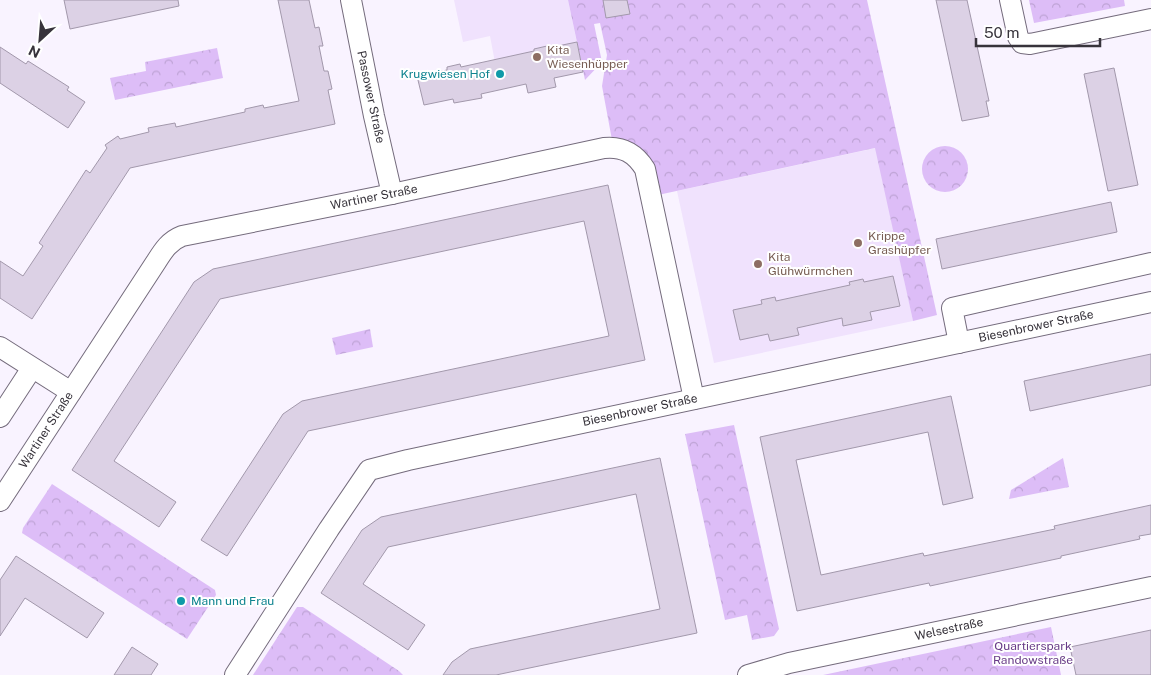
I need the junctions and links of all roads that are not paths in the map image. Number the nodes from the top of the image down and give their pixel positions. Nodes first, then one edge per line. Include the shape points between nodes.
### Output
1 (351, 0) edge
2 (1010, 0) edge
3 (1151, 18) edge
4 (392, 194) junction
5 (1151, 263) edge
6 (1151, 302) edge
7 (960, 343) junction
8 (0, 346) edge
9 (32, 368) junction
10 (71, 392) junction
11 (694, 399) junction
12 (0, 417) edge
13 (0, 501) edge
14 (1151, 587) edge
15 (235, 675) edge
16 (748, 675) edge

1 - 4 street, Passower Straße
2 - 3 street via 1022,43 1030,44
4 - 10 street, Wartiner Straße via 174,239 162,252
4 - 11 street, Wartiner Straße via 604,148 614,147 630,152 641,163 647,177
5 - 7 street via 952,308
6 - 7 street, Biesenbrower Straße
7 - 11 street, Biesenbrower Straße
8 - 9 street
9 - 10 street
9 - 12 street
10 - 13 street, Wartiner Straße
11 - 15 street, Biesenbrower Straße via 369,470
14 - 16 street, Welsestraße

